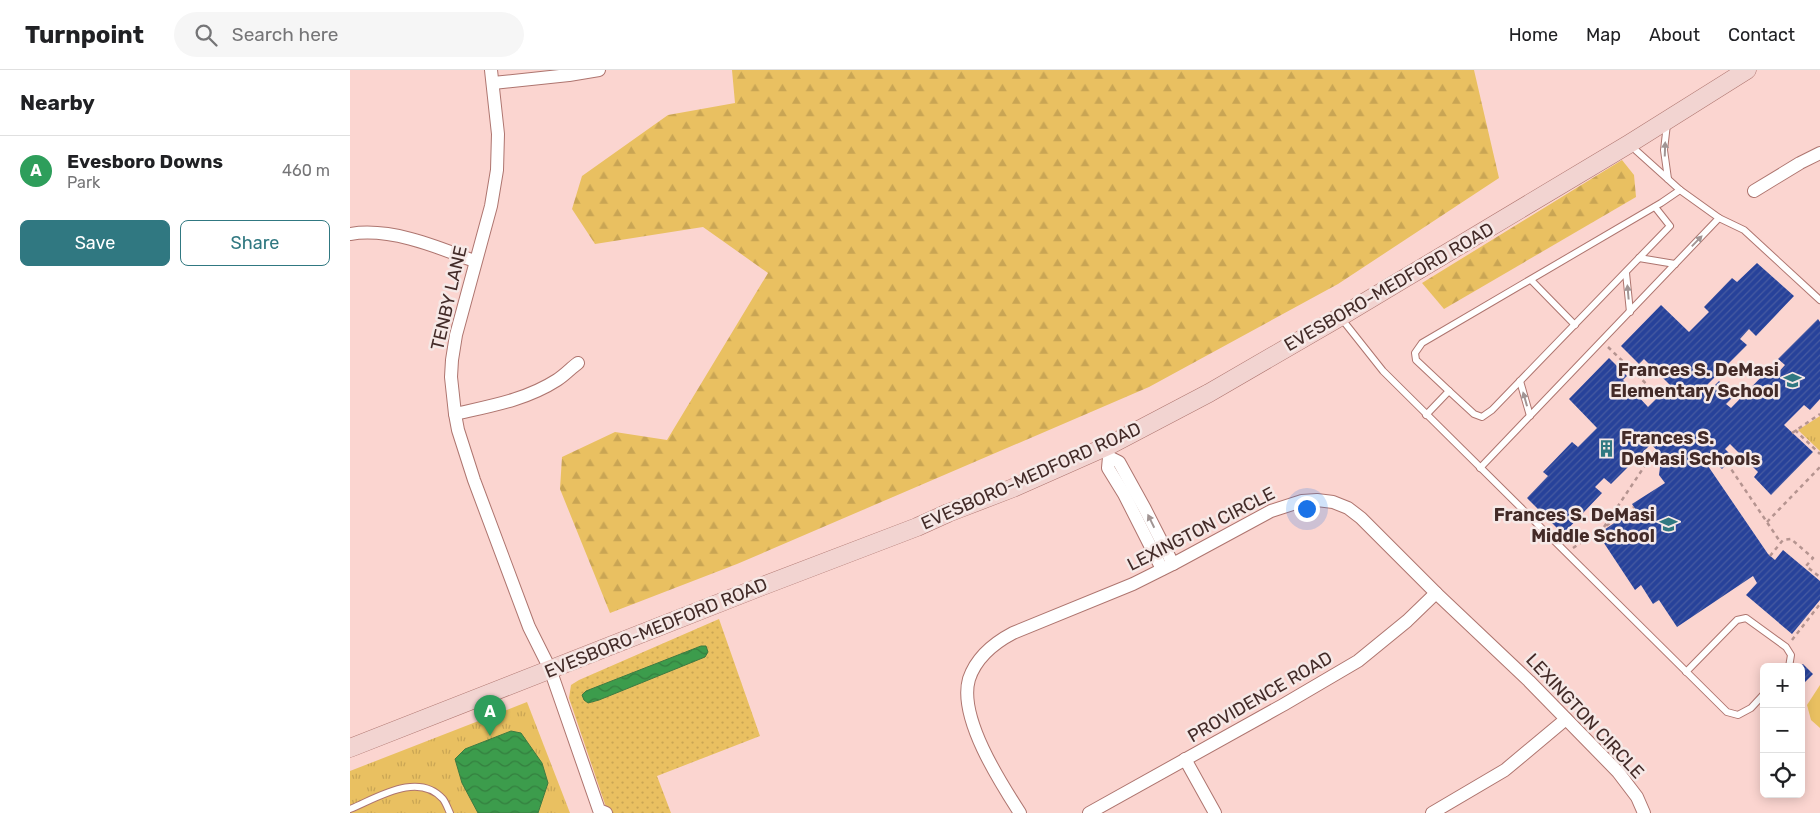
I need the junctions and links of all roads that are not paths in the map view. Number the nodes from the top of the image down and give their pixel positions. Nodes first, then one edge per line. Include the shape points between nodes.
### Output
1 (599, 70) edge
2 (1746, 70) edge
3 (492, 76) edge
4 (1668, 119) junction
5 (1628, 144) junction
6 (1820, 153) edge
7 (1668, 179) junction
8 (1680, 190) junction
9 (1754, 191) dead end
10 (1655, 207) junction
11 (1720, 218) junction
12 (350, 234) edge
13 (1639, 258) junction
14 (474, 261) junction
15 (1675, 264) junction
16 (1626, 273) junction
17 (1531, 280) junction
18 (1820, 300) edge
19 (1630, 312) junction
20 (1340, 318) junction
21 (1575, 325) junction
22 (578, 363) dead end
23 (1520, 381) junction
24 (1449, 391) junction
25 (455, 414) junction
26 (1426, 415) junction
27 (1530, 416) junction
28 (1107, 452) junction
29 (1480, 468) junction
30 (1168, 567) junction
31 (1436, 593) junction
32 (1790, 663) edge
33 (550, 670) junction
34 (1686, 672) junction
35 (1760, 698) edge
36 (1566, 719) junction
37 (350, 748) edge
38 (1186, 759) junction
39 (350, 809) edge
40 (450, 813) edge
41 (606, 813) edge
42 (1020, 813) edge
43 (1089, 813) edge
44 (1215, 813) edge
45 (1432, 813) edge
46 (1644, 813) edge

1 - 3 street via 569,75
2 - 4 street, EVESBORO-MEDFORD ROAD
3 - 14 street, TENBY LANE via 498,134 497,170
4 - 5 street, EVESBORO-MEDFORD ROAD
7 -> 4 lane via 1664,150
5 - 7 lane
5 - 20 street, EVESBORO-MEDFORD ROAD
6 - 9 street
7 - 8 lane
8 - 10 lane
8 - 11 lane
10 - 13 lane via 1670,226
10 - 17 lane
15 -> 11 lane
11 - 18 lane via 1744,230
12 - 14 street via 396,236
13 - 15 lane
13 - 16 lane
14 - 25 street, TENBY LANE via 452,360
15 - 19 lane
19 -> 16 lane
16 - 21 lane
17 - 21 lane
17 - 24 lane via 1422,343 1415,352 1416,360
19 - 27 lane
20 - 26 lane via 1383,372
20 - 28 street, EVESBORO-MEDFORD ROAD
21 - 23 lane
22 - 25 street via 559,379 534,393
23 - 24 lane via 1482,417 1474,414
27 -> 23 lane
24 - 26 lane
25 - 33 street, TENBY LANE via 474,480 529,627
26 - 29 lane
27 - 29 lane
28 - 30 street via 1119,462 1145,509
28 - 33 street, EVESBORO-MEDFORD ROAD
29 - 34 lane
30 - 31 street, LEXINGTON CIRCLE via 1272,511 1302,501 1317,500 1348,508 1361,518
30 - 42 street, LEXINGTON CIRCLE via 1013,633 997,642 976,666 969,680 967,695 973,725 995,772
31 - 36 street, LEXINGTON CIRCLE
31 - 38 street, PROVIDENCE ROAD via 1358,661
32 - 34 lane via 1791,655 1786,647 1746,618 1737,620
33 - 37 street, EVESBORO-MEDFORD ROAD
33 - 41 street, TENBY LANE via 599,810
34 - 35 lane via 1727,712 1738,715
36 - 45 street via 1505,770
36 - 46 street, LEXINGTON CIRCLE via 1628,784
38 - 43 street, PROVIDENCE ROAD
38 - 44 street
39 - 40 lane via 402,788 418,786 432,790 444,800

